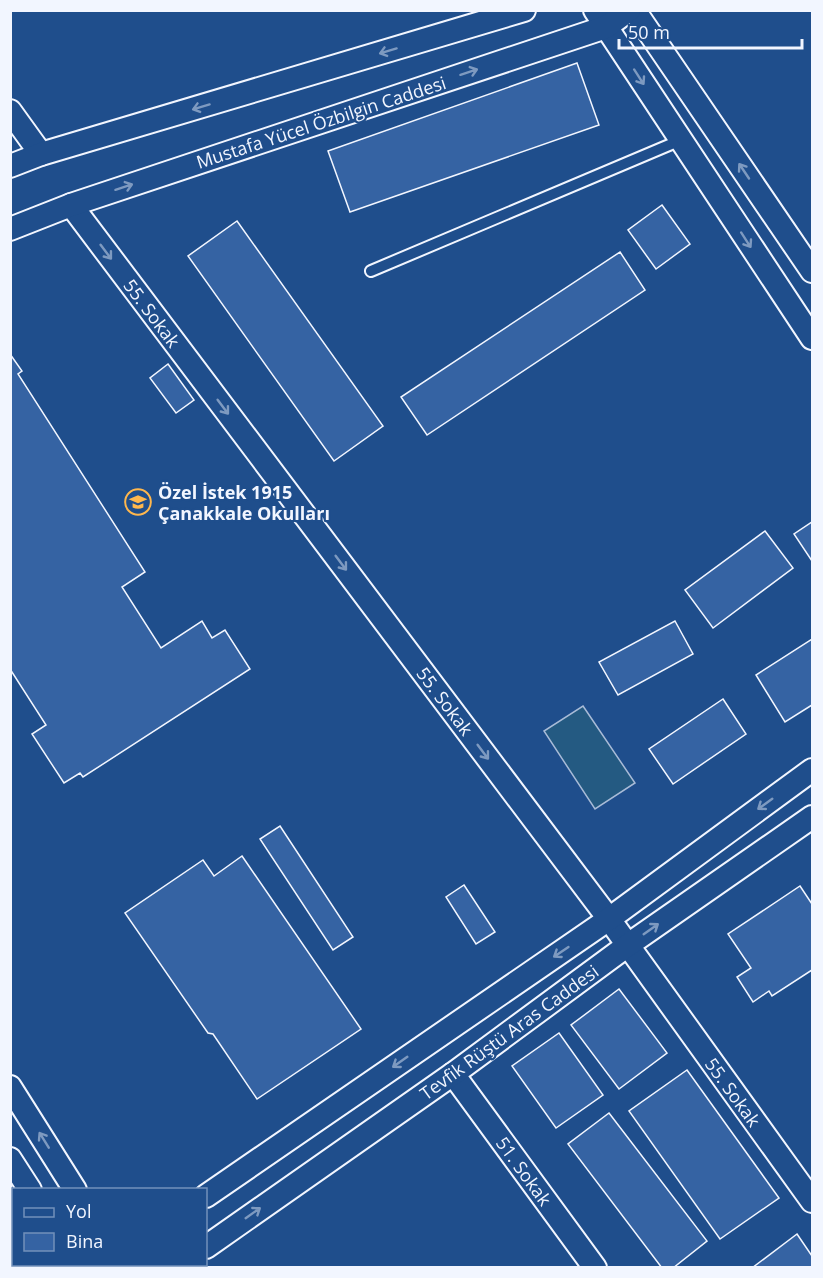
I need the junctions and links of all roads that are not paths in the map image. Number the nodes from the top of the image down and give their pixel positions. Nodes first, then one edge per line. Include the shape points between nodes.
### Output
1 (524, 10) edge
2 (629, 10) edge
3 (634, 10) edge
4 (600, 19) edge
5 (10, 111) edge
6 (681, 140) junction
7 (41, 154) junction
8 (10, 166) edge
9 (70, 205) junction
10 (10, 229) edge
11 (371, 271) dead end
12 (813, 272) edge
13 (813, 338) edge
14 (813, 770) edge
15 (813, 817) edge
16 (609, 919) junction
17 (628, 945) junction
18 (453, 1074) junction
19 (10, 1087) edge
20 (10, 1159) edge
21 (29, 1188) edge
22 (74, 1188) edge
23 (207, 1195) edge
24 (813, 1201) edge
25 (207, 1246) edge
26 (595, 1268) edge

1 -> 7 street
2 - 4 street, Mustafa Yücel Özbilgin Caddesi
12 -> 3 street
4 -> 6 street
9 -> 4 street, Mustafa Yücel Özbilgin Caddesi
5 - 7 street
6 - 11 lane
6 -> 13 street
7 - 8 street
9 - 10 street, Mustafa Yücel Özbilgin Caddesi
9 -> 16 street, 55. Sokak
14 -> 16 street, Tevfik Rüştü Aras Caddesi
17 -> 15 street, Tevfik Rüştü Aras Caddesi
16 - 17 street, 55. Sokak
16 -> 23 street, Tevfik Rüştü Aras Caddesi
17 - 18 street, Tevfik Rüştü Aras Caddesi
17 - 24 street, 55. Sokak
25 -> 18 street, Tevfik Rüştü Aras Caddesi
18 - 26 street, 51. Sokak
22 -> 19 street
20 - 21 street

